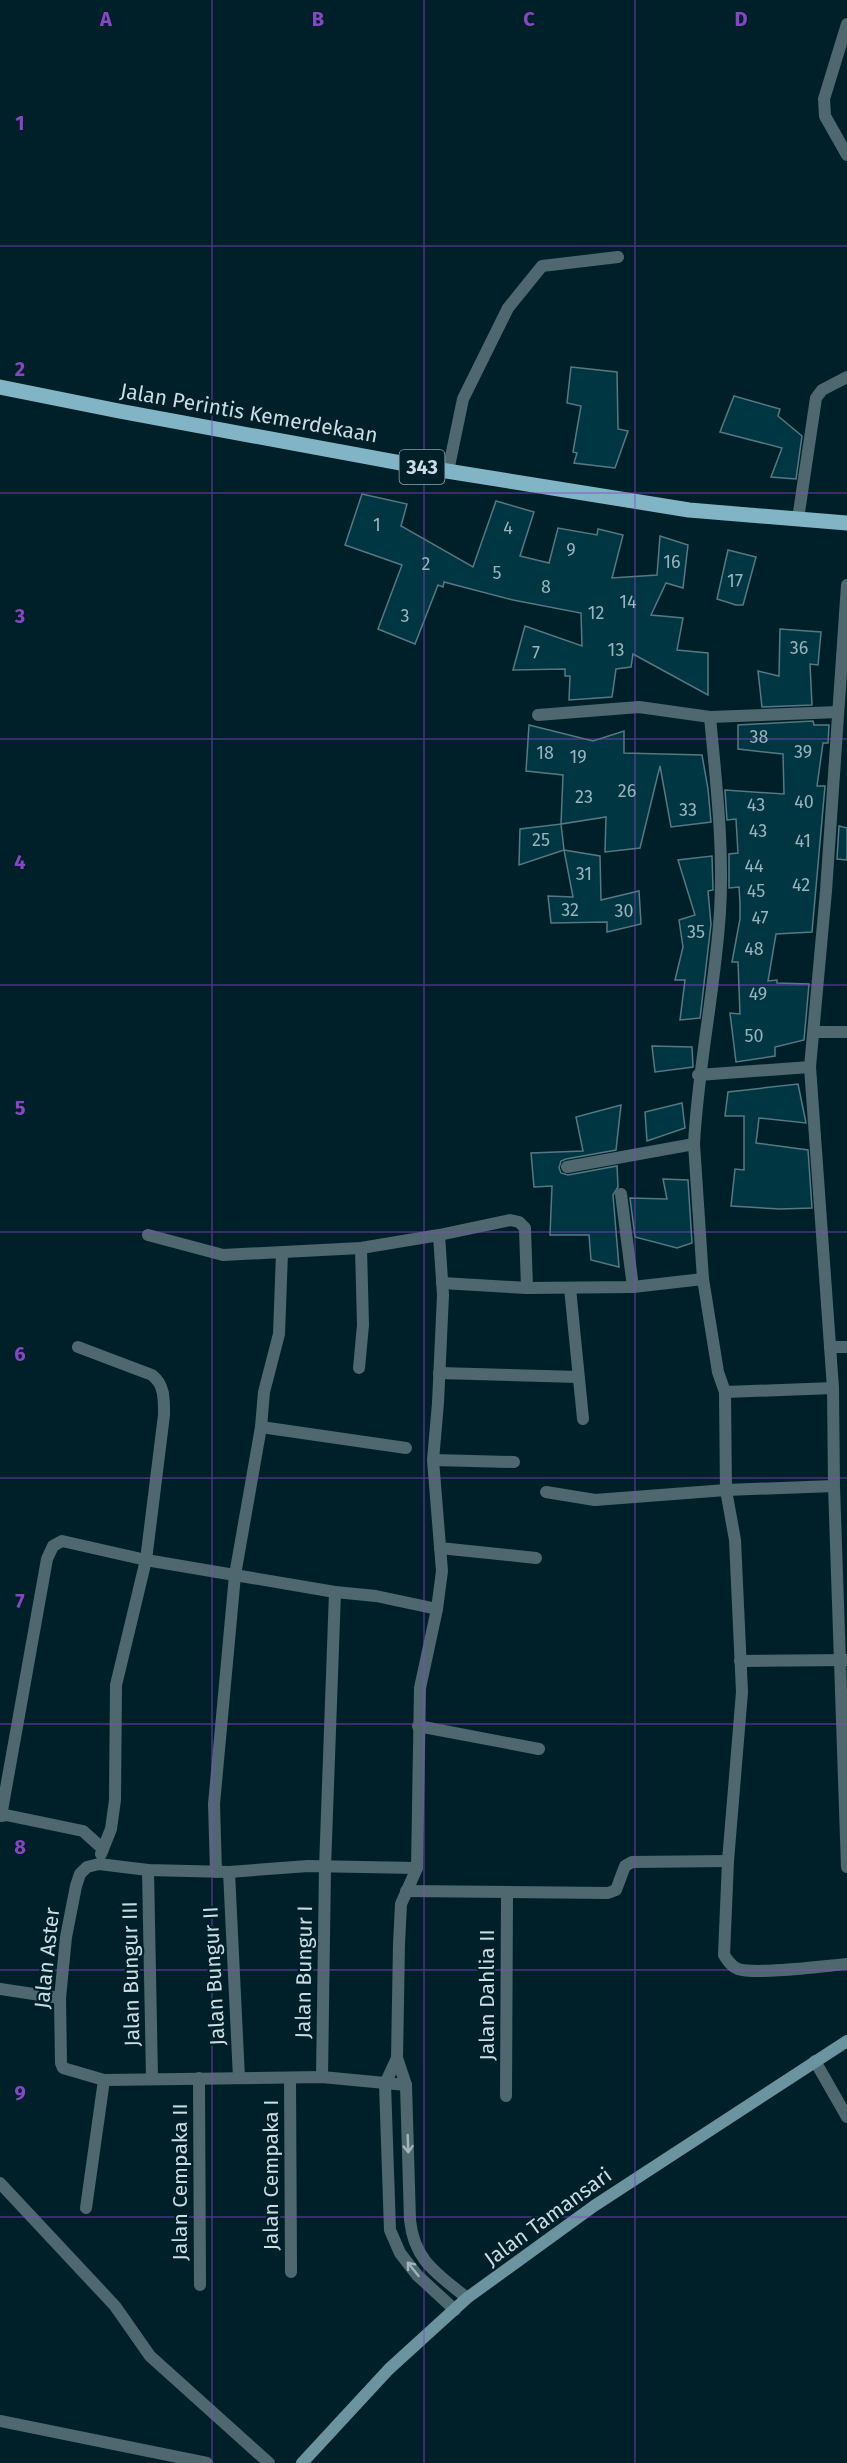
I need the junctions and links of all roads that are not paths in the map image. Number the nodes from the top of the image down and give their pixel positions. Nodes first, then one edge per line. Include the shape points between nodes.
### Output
1 (847, 24) edge
2 (847, 155) edge
3 (618, 257) dead end
4 (847, 376) edge
5 (0, 387) edge
6 (448, 471) junction
7 (798, 519) junction
8 (847, 523) edge
9 (847, 585) edge
10 (844, 657) edge
11 (838, 712) junction
12 (538, 715) dead end
13 (710, 717) junction
14 (814, 1032) junction
15 (847, 1032) edge
16 (810, 1067) junction
17 (698, 1076) junction
18 (694, 1144) junction
19 (567, 1167) dead end
20 (621, 1194) dead end
21 (439, 1234) junction
22 (148, 1235) dead end
23 (361, 1248) junction
24 (282, 1252) junction
25 (703, 1279) junction
26 (442, 1283) junction
27 (633, 1287) junction
28 (527, 1288) junction
29 (570, 1288) junction
30 (78, 1347) dead end
31 (830, 1347) junction
32 (847, 1347) edge
33 (359, 1368) dead end
34 (438, 1373) junction
35 (578, 1377) junction
36 (833, 1388) junction
37 (725, 1392) junction
38 (583, 1419) dead end
39 (261, 1426) junction
40 (406, 1448) dead end
41 (433, 1460) junction
42 (514, 1462) dead end
43 (834, 1486) junction
44 (726, 1490) junction
45 (546, 1492) dead end
46 (440, 1548) junction
47 (536, 1558) dead end
48 (146, 1560) junction
49 (235, 1575) junction
50 (335, 1592) junction
51 (437, 1609) junction
52 (844, 1660) edge
53 (740, 1662) junction
54 (418, 1726) junction
55 (539, 1749) dead end
56 (1, 1817) edge
57 (103, 1850) junction
58 (728, 1861) junction
59 (99, 1864) junction
60 (847, 1867) edge
61 (325, 1868) junction
62 (417, 1868) junction
63 (148, 1870) junction
64 (223, 1872) junction
65 (406, 1891) junction
66 (507, 1894) junction
67 (847, 1964) edge
68 (0, 1989) edge
69 (60, 1998) junction
70 (847, 2041) edge
71 (397, 2058) junction
72 (815, 2061) junction
73 (322, 2077) junction
74 (152, 2078) junction
75 (199, 2078) junction
76 (239, 2078) junction
77 (290, 2078) junction
78 (104, 2080) junction
79 (385, 2084) junction
80 (406, 2085) junction
81 (506, 2097) dead end
82 (847, 2117) edge
83 (0, 2183) edge
84 (86, 2208) dead end
85 (411, 2237) junction
86 (394, 2241) junction
87 (291, 2272) dead end
88 (200, 2285) dead end
89 (467, 2298) junction
90 (455, 2310) junction
91 (0, 2421) edge
92 (207, 2463) edge
93 (269, 2463) edge
94 (302, 2463) edge

1 - 2 street via 824,99 825,116
3 - 6 street via 542,266 508,308 463,399
4 - 7 street via 822,390 816,398
5 - 6 main road, Jalan Perintis Kemerdekaan / 343
6 - 7 main road, Jalan Perintis Kemerdekaan / 343 via 689,510
7 - 8 main road, Jalan Perintis Kemerdekaan / 343
9 - 10 street
10 - 11 street
11 - 13 street
11 - 14 street
12 - 13 street via 639,707
13 - 17 street via 721,836 720,912
14 - 15 street
14 - 16 street
16 - 17 street
16 - 31 street
17 - 18 street
18 - 19 street
18 - 25 street
20 - 27 street
21 - 23 street
21 - 26 street
21 - 28 street via 510,1220 519,1222 525,1228
22 - 24 street via 223,1255
23 - 24 street
23 - 33 street via 363,1325
24 - 39 street, Jalan Bungur II via 279,1334 264,1392
25 - 27 street
25 - 37 street via 718,1372
26 - 28 street
26 - 34 street
27 - 29 street
28 - 29 street
29 - 35 street
30 - 48 street via 152,1375 162,1389 164,1414
31 - 32 street
31 - 36 street
34 - 35 street
34 - 41 street
35 - 38 street
36 - 37 street
36 - 43 street
37 - 44 street
39 - 40 street
39 - 49 street, Jalan Bungur II
41 - 42 street
41 - 46 street
43 - 44 street
43 - 52 street
44 - 45 street via 595,1500
44 - 53 street via 735,1540
46 - 47 street
46 - 51 street via 442,1572
48 - 49 street
48 - 56 street via 62,1541 53,1545 47,1559
48 - 57 street via 116,1685 115,1800
49 - 50 street
49 - 64 street, Jalan Bungur II via 214,1804
50 - 51 street
50 - 61 street, Jalan Bungur I
51 - 54 street via 420,1688
52 - 53 street
52 - 60 street
53 - 58 street via 742,1692
54 - 55 street
54 - 62 street
56 - 57 street via 83,1831
57 - 59 street
58 - 66 street via 632,1862 625,1866 616,1890 608,1893
58 - 67 street via 724,1956 729,1964 756,1971
59 - 63 street
59 - 69 street, Jalan Aster via 87,1867 76,1886
61 - 62 street
61 - 64 street
61 - 73 street, Jalan Bungur I
62 - 65 street
63 - 64 street
63 - 74 street, Jalan Bungur III
64 - 76 street, Jalan Bungur II
65 - 66 street
65 - 71 street via 401,1904
66 - 81 street, Jalan Dahlia II
68 - 69 street
69 - 78 street, Jalan Aster via 63,2068
70 - 72 main road, Jalan Tamansari
71 - 79 street
71 - 80 street
72 - 82 street
72 - 89 main road, Jalan Tamansari via 594,2206
73 - 77 street
73 - 79 street
74 - 75 street
74 - 78 street
75 - 76 street
75 - 88 street, Jalan Cempaka II
76 - 77 street
77 - 87 street, Jalan Cempaka I
78 - 84 street
79 - 80 street
79 - 86 street via 388,2218
80 -> 85 street
83 - 93 street via 115,2306 150,2356
85 - 86 street
85 - 89 street via 421,2256
90 -> 86 street via 417,2275
89 - 90 main road, Jalan Tamansari
90 - 94 main road, Jalan Tamansari via 389,2369
91 - 92 street

